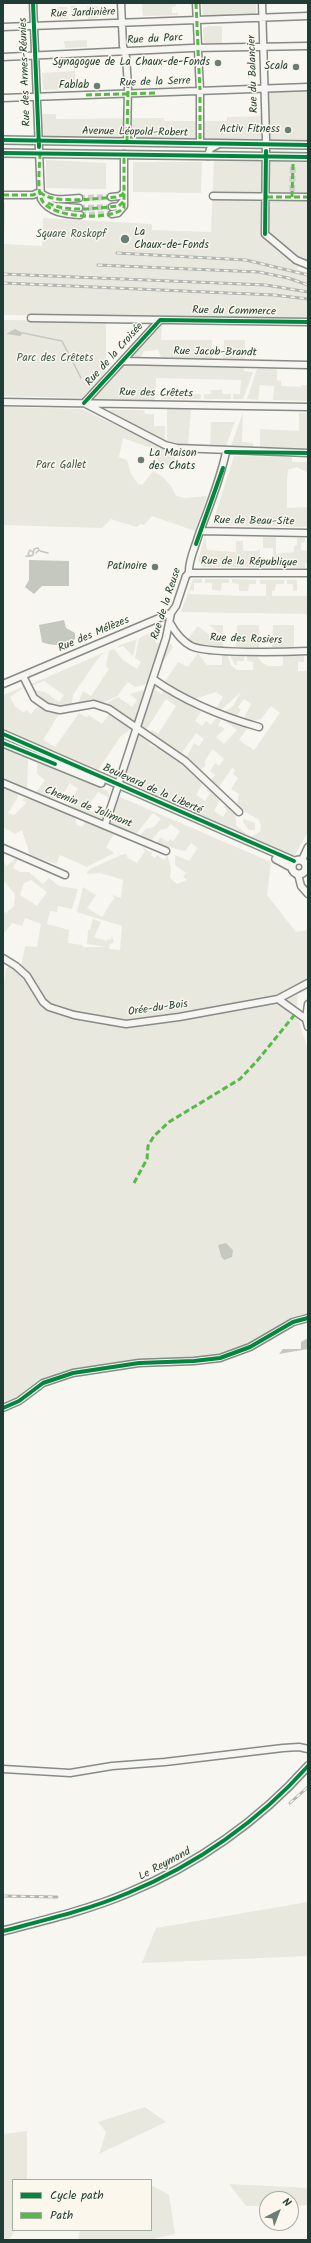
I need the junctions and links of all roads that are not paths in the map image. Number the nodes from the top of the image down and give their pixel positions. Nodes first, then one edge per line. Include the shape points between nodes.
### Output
1 (33, 3) edge
2 (122, 3) edge
3 (196, 3) edge
4 (262, 3) edge
5 (308, 16) edge
6 (262, 18) junction
7 (197, 22) junction
8 (122, 23) junction
9 (34, 26) junction
10 (3, 27) edge
11 (308, 46) edge
12 (263, 47) junction
13 (125, 52) junction
14 (35, 56) junction
15 (3, 57) edge
16 (308, 87) edge
17 (264, 89) junction
18 (127, 94) junction
19 (37, 96) junction
20 (3, 98) edge
21 (200, 139) dead end
22 (3, 140) edge
23 (38, 141) junction
24 (127, 142) junction
25 (219, 144) junction
26 (266, 145) junction
27 (308, 145) edge
28 (3, 153) edge
29 (40, 153) junction
30 (124, 154) junction
31 (208, 156) junction
32 (266, 157) junction
33 (308, 157) edge
34 (40, 192) junction
35 (124, 192) junction
36 (3, 195) edge
37 (213, 196) dead end
38 (111, 197) tunnel mouth
39 (267, 197) junction
40 (308, 197) edge
41 (79, 198) tunnel mouth
42 (124, 200) junction
43 (112, 207) tunnel mouth
44 (79, 208) tunnel mouth
45 (112, 214) dead end
46 (80, 216) tunnel mouth
47 (308, 265) edge
48 (31, 318) dead end
49 (160, 320) junction
50 (308, 322) edge
51 (122, 361) junction
52 (308, 365) edge
53 (3, 402) edge
54 (84, 403) junction
55 (308, 407) edge
56 (226, 452) junction
57 (308, 453) edge
58 (200, 531) junction
59 (308, 533) edge
60 (190, 573) junction
61 (308, 573) edge
62 (172, 613) junction
63 (170, 623) junction
64 (308, 651) edge
65 (23, 676) junction
66 (152, 679) junction
67 (3, 684) edge
68 (259, 726) dead end
69 (136, 728) junction
70 (3, 734) edge
71 (3, 744) edge
72 (3, 783) edge
73 (117, 787) junction
74 (239, 812) dead end
75 (105, 824) junction
76 (308, 847) edge
77 (3, 848) edge
78 (166, 851) dead end
79 (296, 862) junction
80 (307, 870) edge
81 (298, 874) junction
82 (66, 875) dead end
83 (308, 894) edge
84 (5, 959) edge
85 (308, 983) edge
86 (278, 999) junction
87 (308, 1004) edge
88 (306, 1019) junction
89 (308, 1027) edge
90 (308, 1318) edge
91 (3, 1408) edge
92 (308, 1749) edge
93 (308, 1766) edge
94 (3, 1769) edge
95 (3, 1931) edge

1 - 9 street, Rue des Armes-Réunies
2 - 8 street
3 - 7 street
4 - 6 street, Rue du Balancier
5 - 6 street, Rue Jardinière
6 - 7 street, Rue Jardinière
6 - 12 street, Rue du Balancier
7 - 8 street, Rue Jardinière
7 - 21 street
8 - 9 street, Rue Jardinière
8 - 13 street
9 - 10 street, Rue Jardinière
9 - 14 street, Rue des Armes-Réunies
11 - 12 street, Rue du Parc
12 - 13 street, Rue du Parc
12 - 17 street, Rue du Balancier
13 - 14 street, Rue du Parc
13 - 18 street
14 - 15 street, Rue du Parc
14 - 19 street, Rue des Armes-Réunies
16 - 17 street, Rue de la Serre
17 - 18 street, Rue de la Serre
17 - 26 street, Rue du Balancier
18 - 19 street, Rue de la Serre
18 - 24 street
19 - 20 street, Rue de la Serre
19 - 23 street, Rue des Armes-Réunies
22 - 23 main road, Avenue Léopold-Robert
23 - 24 main road, Avenue Léopold-Robert
23 - 29 street, Rue des Armes-Réunies
24 - 25 main road, Avenue Léopold-Robert
25 - 26 main road, Avenue Léopold-Robert
25 - 31 street via 210,149
26 - 27 main road, Avenue Léopold-Robert
26 - 32 street
28 - 29 main road, Avenue Léopold-Robert
29 - 30 main road, Avenue Léopold-Robert
29 - 34 street, Rue des Armes-Réunies
30 - 31 main road, Avenue Léopold-Robert
30 - 35 street
31 - 32 main road, Avenue Léopold-Robert
32 - 33 main road, Avenue Léopold-Robert
32 - 39 street
34 - 36 street via 33,195
34 - 41 street via 47,197 58,199
34 - 44 street via 44,200 51,204
34 - 46 street via 43,203 51,209
35 - 38 street via 120,196
35 - 42 street
37 - 39 street
39 - 40 street via 292,194
39 - 47 street via 266,234 296,260
42 - 43 street via 119,206
42 - 45 street via 122,210
48 - 49 street, Rue du Commerce
49 - 50 street, Rue du Commerce
49 - 51 street, Rue de la Croisée
51 - 52 street, Rue Jacob-Brandt
51 - 54 street, Rue de la Croisée
53 - 54 street, Rue des Crêtets
54 - 55 street, Rue des Crêtets
54 - 56 street via 165,445
56 - 57 street
56 - 58 street, Rue de la Reuse via 223,468
58 - 59 street, Rue de Beau-Site
58 - 60 street, Rue de la Reuse via 189,567
60 - 61 street, Rue de la République
60 - 62 street, Rue de la Reuse via 186,576
62 - 63 street, Rue de la Reuse
62 - 65 street, Rue des Mélèzes
63 - 64 street, Rue des Rosiers via 182,639 195,648
63 - 66 street, Rue de la Reuse
65 - 67 street, Rue des Mélèzes
65 - 69 street via 34,698 47,707 60,710 99,704
66 - 68 street via 203,708
66 - 69 street, Rue de la Reuse
69 - 73 street, Rue de la Reuse
69 - 74 street via 185,761
70 - 73 main road, Boulevard de la Liberté
71 - 73 main road, Boulevard de la Liberté
72 - 75 street, Chemin de Jolimont
73 - 75 street, Rue de la Reuse
73 - 79 main road, Boulevard de la Liberté
75 - 78 street, Chemin de Jolimont
76 - 79 street
77 - 82 street
79 - 80 main road via 305,863
79 - 81 main road via 293,871
80 - 81 main road
81 - 83 street via 301,886
84 - 86 street, Orée-du-Bois via 27,976 49,1007 74,1015 126,1024
85 - 86 street, Orée-du-Bois
86 - 88 street
87 - 88 street
88 - 89 street
90 - 91 street via 293,1322 250,1347 220,1358 139,1363 73,1373 44,1383 19,1401
92 - 94 street via 283,1748 112,1766 70,1773
93 - 95 main road, Le Reymond via 271,1803 231,1836 161,1879 102,1903

